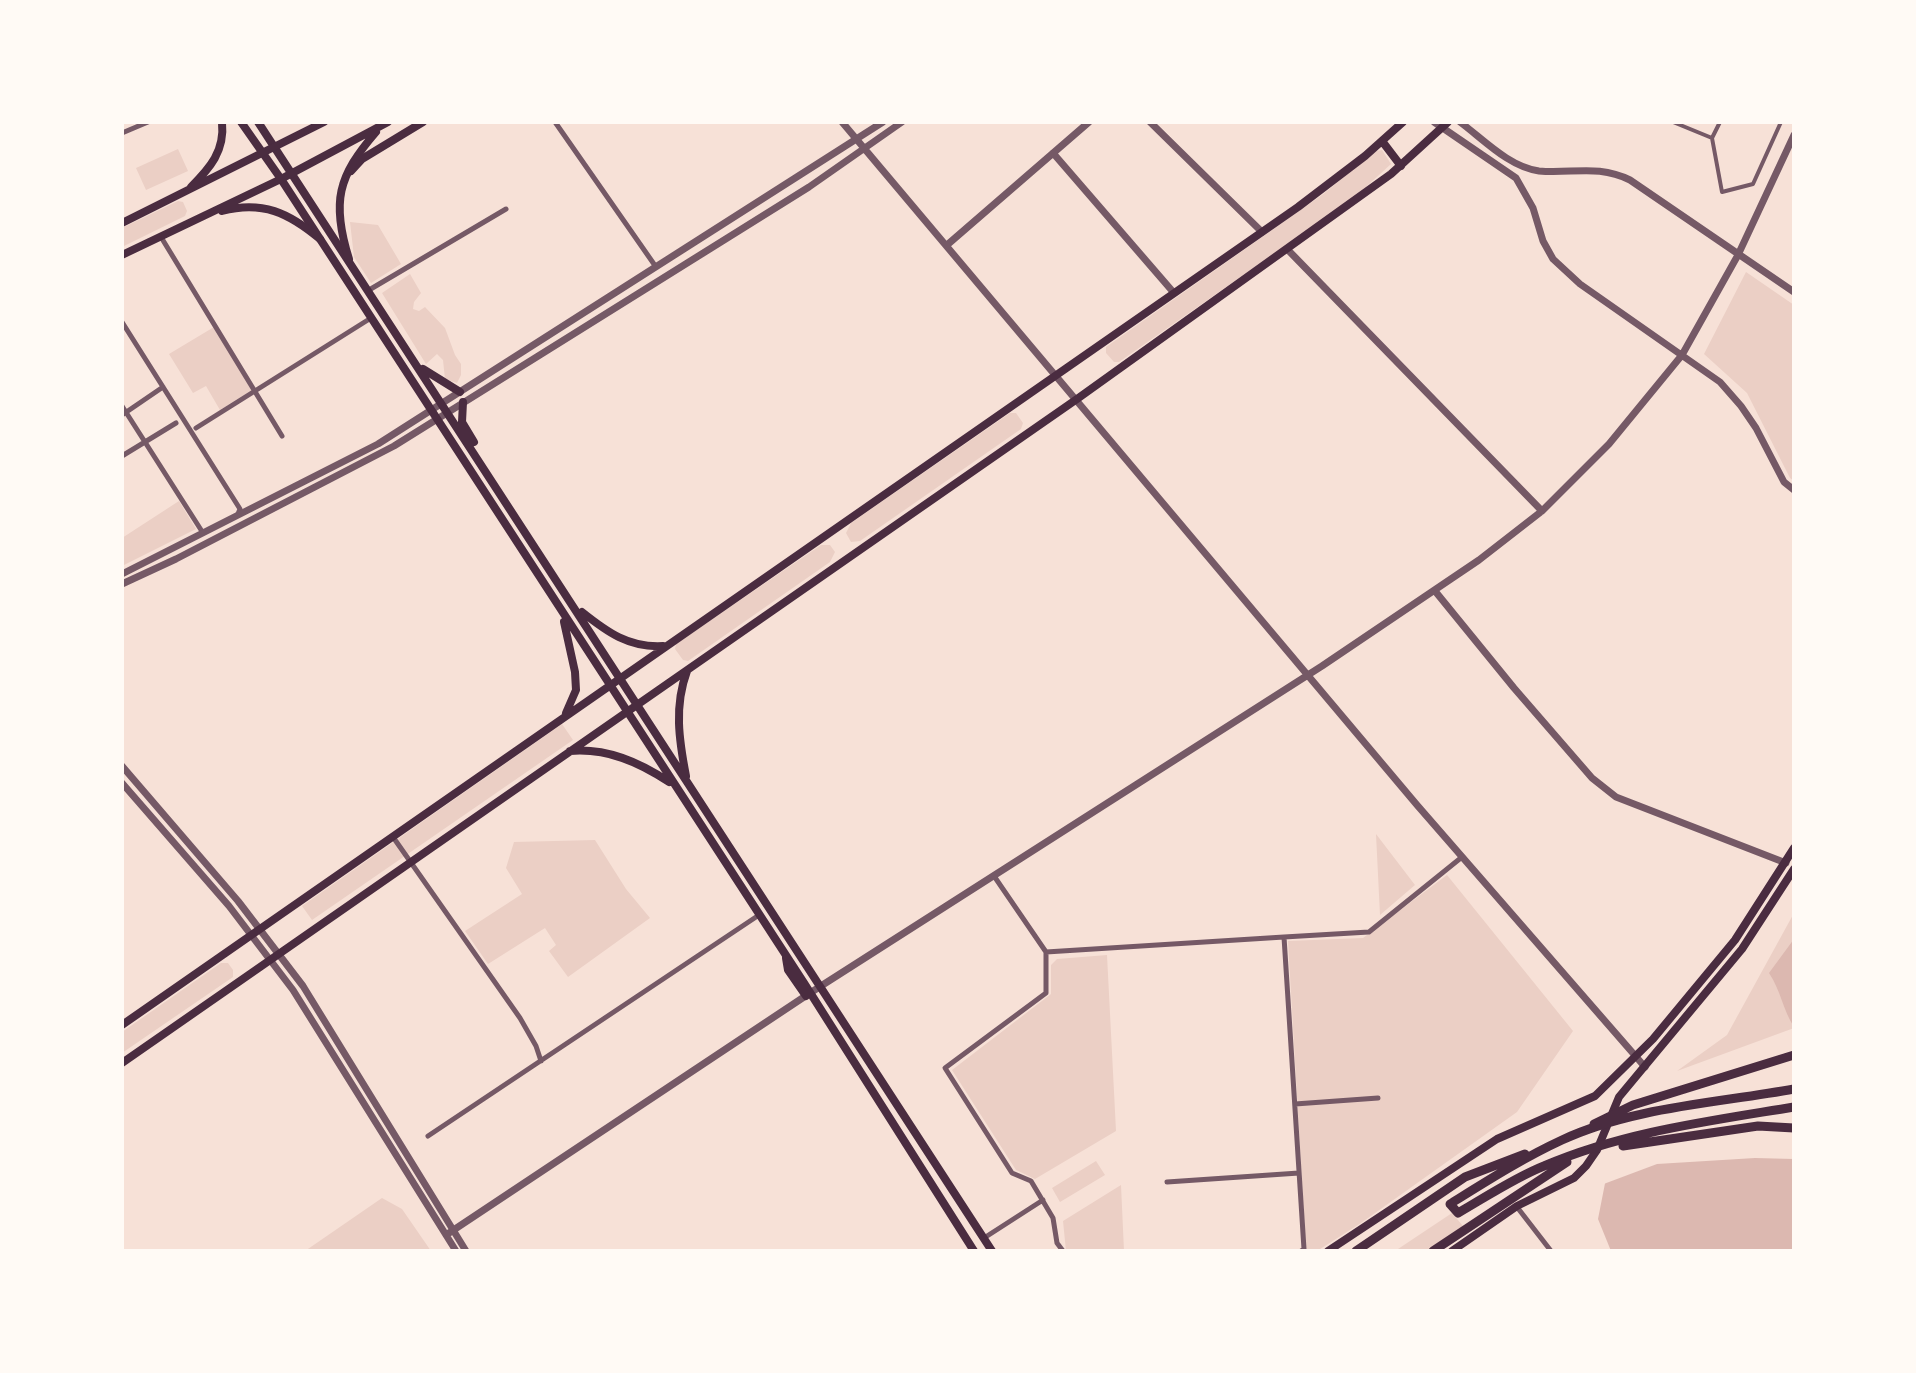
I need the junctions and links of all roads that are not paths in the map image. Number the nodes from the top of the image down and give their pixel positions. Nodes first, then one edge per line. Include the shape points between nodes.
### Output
1 (148, 122) edge
2 (222, 122) edge
3 (241, 122) edge
4 (258, 122) edge
5 (324, 122) edge
6 (423, 122) edge
7 (555, 122) edge
8 (842, 122) edge
9 (883, 122) edge
10 (902, 122) edge
11 (1089, 122) edge
12 (1150, 122) edge
13 (1403, 122) edge
14 (1434, 122) edge
15 (1460, 122) edge
16 (1673, 122) edge
17 (1720, 122) edge
18 (1781, 122) edge
19 (384, 124) edge
20 (1445, 125) edge
21 (122, 133) edge
22 (1794, 135) edge
23 (1712, 138) junction
24 (857, 139) junction
25 (1382, 141) junction
26 (276, 148) junction
27 (866, 149) junction
28 (1053, 153) junction
29 (263, 154) junction
30 (1401, 166) junction
31 (293, 173) junction
32 (281, 179) junction
33 (343, 181) junction
34 (188, 191) junction
35 (506, 209) dead end
36 (202, 217) junction
37 (122, 223) edge
38 (1262, 232) junction
39 (160, 236) junction
40 (320, 239) junction
41 (947, 245) junction
42 (1287, 249) junction
43 (122, 255) edge
44 (1738, 255) junction
45 (349, 259) junction
46 (656, 267) junction
47 (369, 290) junction
48 (1794, 292) edge
49 (1174, 293) junction
50 (371, 318) junction
51 (122, 322) edge
52 (1682, 355) junction
53 (419, 367) junction
54 (1056, 374) junction
55 (163, 387) junction
56 (255, 391) junction
57 (460, 392) junction
58 (1077, 399) junction
59 (463, 402) junction
60 (442, 403) junction
61 (430, 410) junction
62 (123, 411) edge
63 (448, 412) junction
64 (436, 419) junction
65 (176, 423) dead end
66 (196, 428) dead end
67 (282, 436) dead end
68 (145, 441) junction
69 (122, 456) edge
70 (485, 468) junction
71 (1794, 490) edge
72 (1542, 511) junction
73 (238, 515) junction
74 (203, 533) junction
75 (122, 574) edge
76 (122, 584) edge
77 (1435, 591) junction
78 (574, 606) junction
79 (562, 614) junction
80 (663, 646) junction
81 (687, 669) junction
82 (1308, 675) junction
83 (620, 677) junction
84 (608, 685) junction
85 (637, 704) junction
86 (626, 712) junction
87 (565, 715) junction
88 (569, 751) junction
89 (122, 766) edge
90 (687, 780) junction
91 (122, 783) edge
92 (675, 785) junction
93 (393, 836) junction
94 (1794, 848) edge
95 (1462, 857) junction
96 (410, 862) junction
97 (1790, 866) edge
98 (994, 876) junction
99 (759, 914) junction
100 (256, 932) junction
101 (1284, 937) junction
102 (1046, 952) junction
103 (274, 956) junction
104 (822, 985) junction
105 (808, 994) junction
106 (122, 1025) edge
107 (1794, 1055) edge
108 (1636, 1057) junction
109 (541, 1061) junction
110 (122, 1063) edge
111 (1645, 1067) junction
112 (1794, 1089) edge
113 (1378, 1098) dead end
114 (1295, 1104) junction
115 (1794, 1107) edge
116 (1794, 1128) edge
117 (428, 1136) dead end
118 (1564, 1139) junction
119 (1582, 1152) junction
120 (1299, 1173) junction
121 (1167, 1182) dead end
122 (1043, 1200) junction
123 (1517, 1206) junction
124 (450, 1233) junction
125 (983, 1238) junction
126 (456, 1251) edge
127 (466, 1251) edge
128 (974, 1251) edge
129 (992, 1251) edge
130 (1063, 1251) edge
131 (1301, 1251) edge
132 (1328, 1251) edge
133 (1356, 1251) edge
134 (1433, 1251) edge
135 (1452, 1251) edge
136 (1551, 1251) edge

1 - 21 street
2 - 34 main road via 219,151
3 - 29 main road
4 - 26 main road
5 - 26 main road
6 - 33 main road via 362,159
7 - 46 street
8 - 24 street
9 - 24 street
10 - 27 street
11 - 28 street
12 - 38 street
13 - 25 main road
14 - 20 street
15 - 44 street via 1517,165 1622,176
16 - 23 street
17 - 23 street
18 - 23 street via 1753,184 1722,192
19 - 31 main road
19 - 33 main road via 350,163
20 - 30 main road
20 - 52 street via 1516,178 1553,259
22 - 44 street
24 - 27 street
24 - 46 street
25 - 30 main road
25 - 38 main road
26 - 29 main road
26 - 31 main road
27 - 41 street
27 - 59 street
28 - 41 street
28 - 49 street
29 - 32 main road
29 - 34 main road
30 - 42 main road
31 - 32 main road
31 - 45 main road
32 - 36 main road
32 - 40 main road
33 - 45 main road via 340,222
34 - 37 main road
35 - 47 street
36 - 39 main road
36 - 40 main road via 258,206 288,215
38 - 49 main road
39 - 43 main road
39 - 56 street
40 - 50 main road
41 - 54 street
42 - 58 main road
42 - 72 street
44 - 48 street
44 - 52 street
45 - 47 main road
46 - 57 street
47 - 53 main road
49 - 54 main road
50 - 56 street
50 - 61 main road
51 - 55 street
52 - 71 street via 1720,382 1741,406 1784,482
52 - 72 street via 1609,444
53 - 57 main road
53 - 60 main road
54 - 58 street
54 - 80 main road
55 - 62 street
55 - 73 street via 240,509
56 - 66 street
56 - 67 street
57 - 60 street
58 - 81 main road
58 - 82 street
59 - 63 street
59 - 70 main road via 462,422
60 - 61 street
60 - 63 main road
61 - 64 main road
61 - 73 street via 378,444
62 - 68 street
63 - 64 street
63 - 70 main road
64 - 76 street via 394,446
64 - 79 main road
65 - 68 street
68 - 69 street
68 - 74 street
70 - 78 main road
72 - 77 street
73 - 74 street
74 - 75 street
77 - 82 street
77 - 97 street via 1592,778 1616,797
78 - 80 main road via 616,638
78 - 83 main road
79 - 84 main road
79 - 87 main road via 576,690
80 - 83 main road
81 - 85 main road
81 - 90 main road via 678,720
82 - 95 street
82 - 98 street
83 - 84 main road
83 - 85 main road
84 - 86 main road
84 - 87 main road
85 - 86 main road
85 - 90 main road
86 - 88 main road
86 - 92 main road
87 - 93 main road
88 - 92 main road via 628,759
88 - 96 main road
89 - 100 street
90 - 104 main road
91 - 100 street
92 - 99 main road
93 - 96 street
93 - 100 main road
94 - 97 main road
95 - 101 street via 1369,932
95 - 108 street
96 - 103 main road
96 - 109 street via 520,1018
97 - 108 main road
97 - 111 main road via 1742,949
98 - 102 street
98 - 104 street
99 - 105 main road
99 - 109 street
100 - 103 street
100 - 106 main road
101 - 102 street
101 - 114 street
102 - 122 street via 1046,993 945,1068 1012,1173 1031,1181
103 - 110 main road
103 - 124 street
104 - 105 street
104 - 125 main road
105 - 124 street
105 - 128 main road
107 - 118 highway via 1633,1105
108 - 111 street
108 - 132 main road via 1595,1096 1497,1139
109 - 117 street
111 - 123 main road via 1619,1097 1586,1166 1574,1178
112 - 118 highway via 1663,1111
113 - 114 street
114 - 120 street
115 - 119 highway via 1661,1130
116 - 119 highway via 1758,1126
118 - 119 highway via 1450,1204 1458,1213 1542,1167
118 - 133 highway via 1465,1177
119 - 134 highway
120 - 121 street
120 - 131 street
122 - 125 street
122 - 130 street
123 - 135 main road
123 - 136 street
124 - 126 street
124 - 127 street
125 - 129 main road

